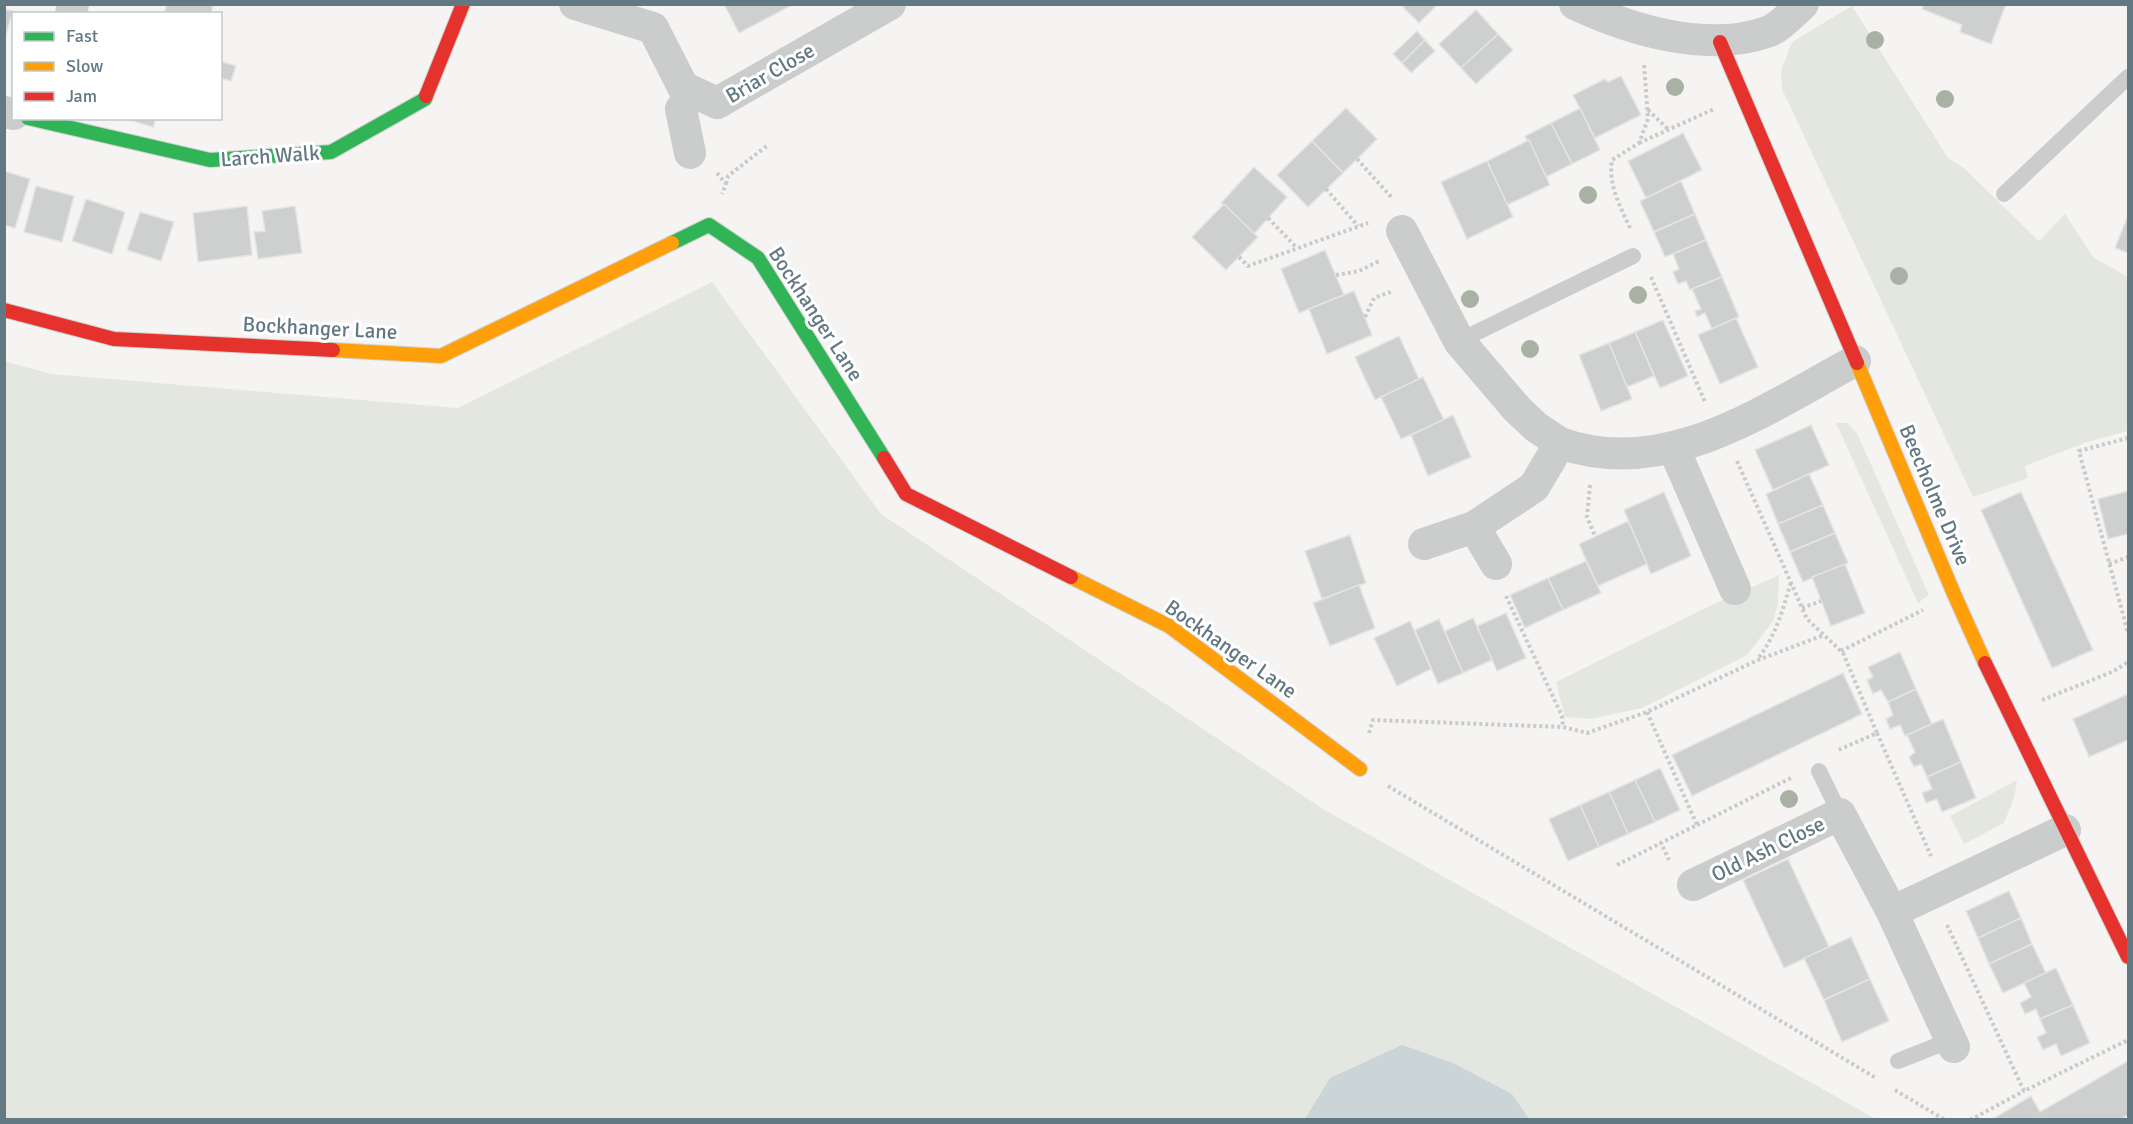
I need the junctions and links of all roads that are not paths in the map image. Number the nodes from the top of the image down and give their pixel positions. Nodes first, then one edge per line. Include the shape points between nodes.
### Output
1 (463, 4) edge
2 (575, 4) edge
3 (890, 4) edge
4 (1575, 4) edge
5 (1803, 4) edge
6 (1720, 42) junction
7 (2128, 77) edge
8 (693, 92) junction
9 (40, 120) edge
10 (690, 153) dead end
11 (2004, 194) dead end
12 (1402, 232) road end
13 (1637, 255) road end
14 (4, 310) edge
15 (1459, 341) junction
16 (1855, 361) junction
17 (1560, 443) junction
18 (1674, 449) junction
19 (1474, 527) junction
20 (1424, 544) dead end
21 (1496, 564) road end
22 (1735, 590) dead end
23 (1816, 766) road end
24 (1360, 769) road end
25 (1840, 814) junction
26 (2065, 830) junction
27 (1693, 885) road end
28 (1892, 912) junction
29 (2128, 953) edge
30 (1952, 1044) joint
31 (1898, 1061) dead end

1 - 9 street, Larch Walk via 425,99 331,152 210,160
2 - 8 street, Briar Close via 653,28 683,87
3 - 8 street, Briar Close via 717,103
4 - 6 street via 1642,31
5 - 6 street via 1768,32
6 - 16 street, Beecholme Drive
7 - 11 lane
8 - 10 street via 681,109
12 - 15 street
13 - 15 lane
14 - 24 street, Bockhanger Lane via 114,339 441,356 709,225 758,258 906,494 1169,626
15 - 17 street via 1517,410
16 - 18 street via 1716,421
16 - 26 street, Beecholme Drive via 1954,594
17 - 18 street via 1582,451 1613,454
17 - 19 street via 1534,487
18 - 22 street
19 - 20 street
19 - 21 street
23 - 25 lane
25 - 27 street, Old Ash Close
25 - 28 street, Old Ash Close
26 - 28 street
26 - 29 street, Beecholme Drive
28 - 30 street, Old Ash Close
30 - 31 lane

